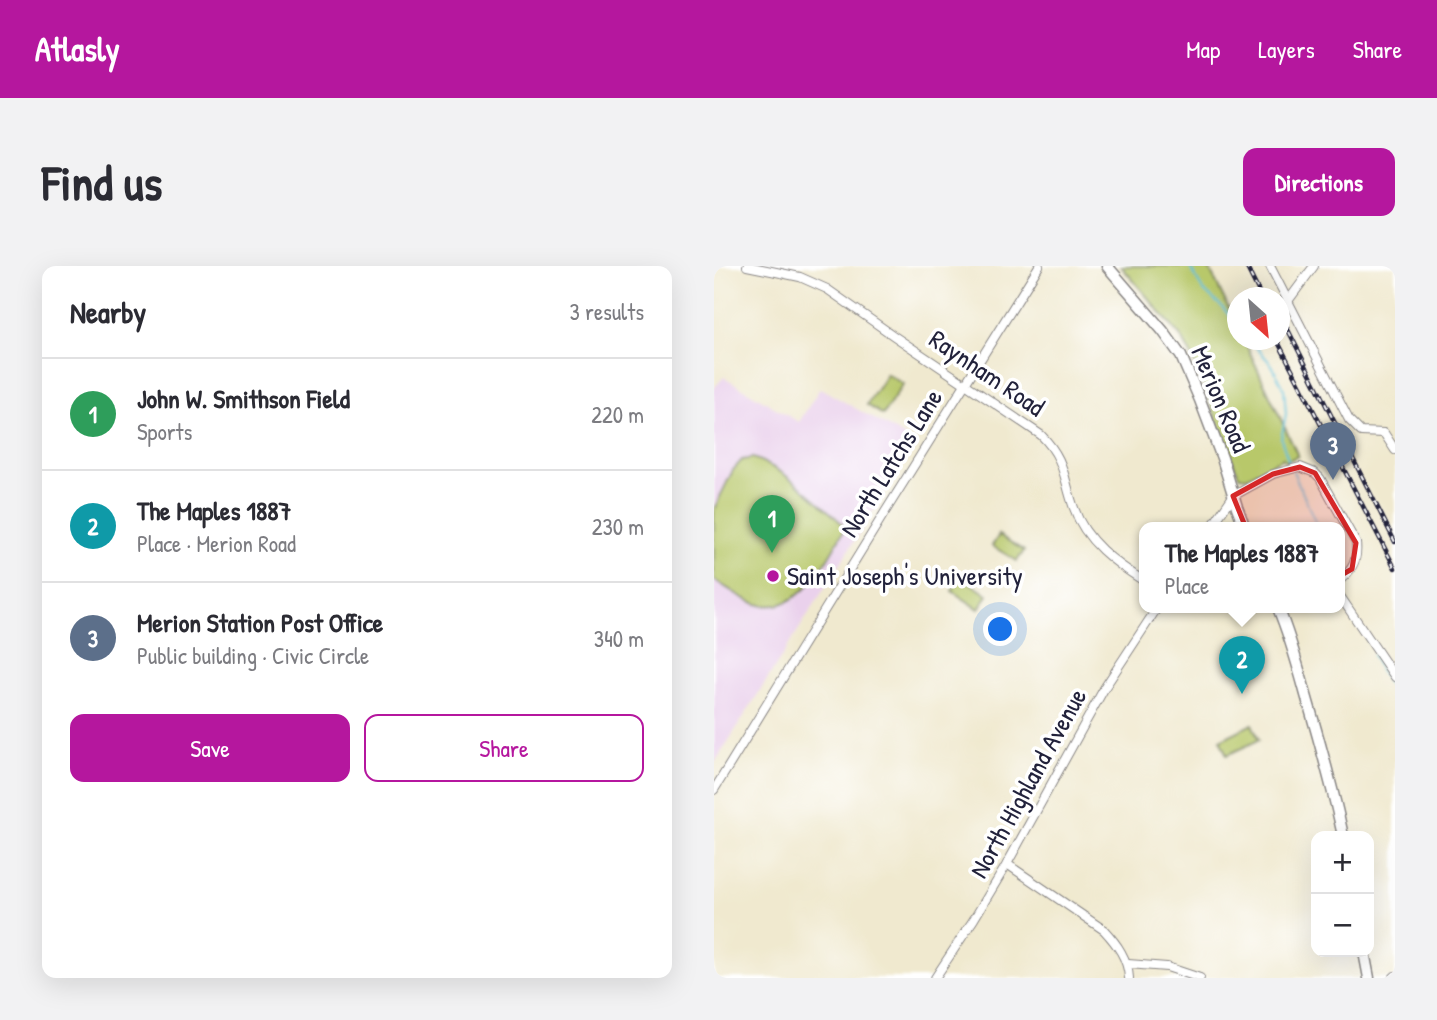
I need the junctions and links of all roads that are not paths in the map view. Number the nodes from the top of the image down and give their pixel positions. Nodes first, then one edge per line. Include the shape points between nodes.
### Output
1 (753, 266) edge
2 (1039, 266) edge
3 (1107, 266) edge
4 (1270, 266) edge
5 (1314, 266) edge
6 (1281, 287) edge
7 (1290, 298) edge
8 (1290, 305) edge
9 (965, 384) junction
10 (1395, 450) edge
11 (1233, 496) junction
12 (1215, 522) edge
13 (1243, 522) edge
14 (1345, 522) edge
15 (1345, 522) edge
16 (1345, 576) edge
17 (1139, 578) edge
18 (1345, 603) edge
19 (1154, 613) edge
20 (1281, 613) edge
21 (1395, 677) edge
22 (714, 790) edge
23 (1342, 831) edge
24 (1007, 864) junction
25 (1365, 957) edge
26 (1128, 964) junction
27 (1195, 977) edge
28 (935, 978) edge
29 (1129, 978) edge
30 (1369, 978) edge

1 - 9 street, Raynham Road via 816,283
2 - 9 street, North Latchs Lane
3 - 11 street, Merion Road via 1181,356
4 - 6 street
5 - 7 street
8 - 10 street via 1352,426 1360,432 1384,433
9 - 17 street, Raynham Road via 1051,444 1079,520 1109,557
9 - 22 street, North Latchs Lane
11 - 12 street
11 - 13 street, Merion Road
11 - 14 street via 1273,474 1308,469 1320,478
15 - 16 street via 1357,552
18 - 21 street
19 - 24 street, North Highland Avenue via 1105,687
20 - 23 street
24 - 26 street via 1104,930
24 - 28 street, North Highland Avenue
25 - 30 street
26 - 27 street via 1167,967
26 - 29 street

